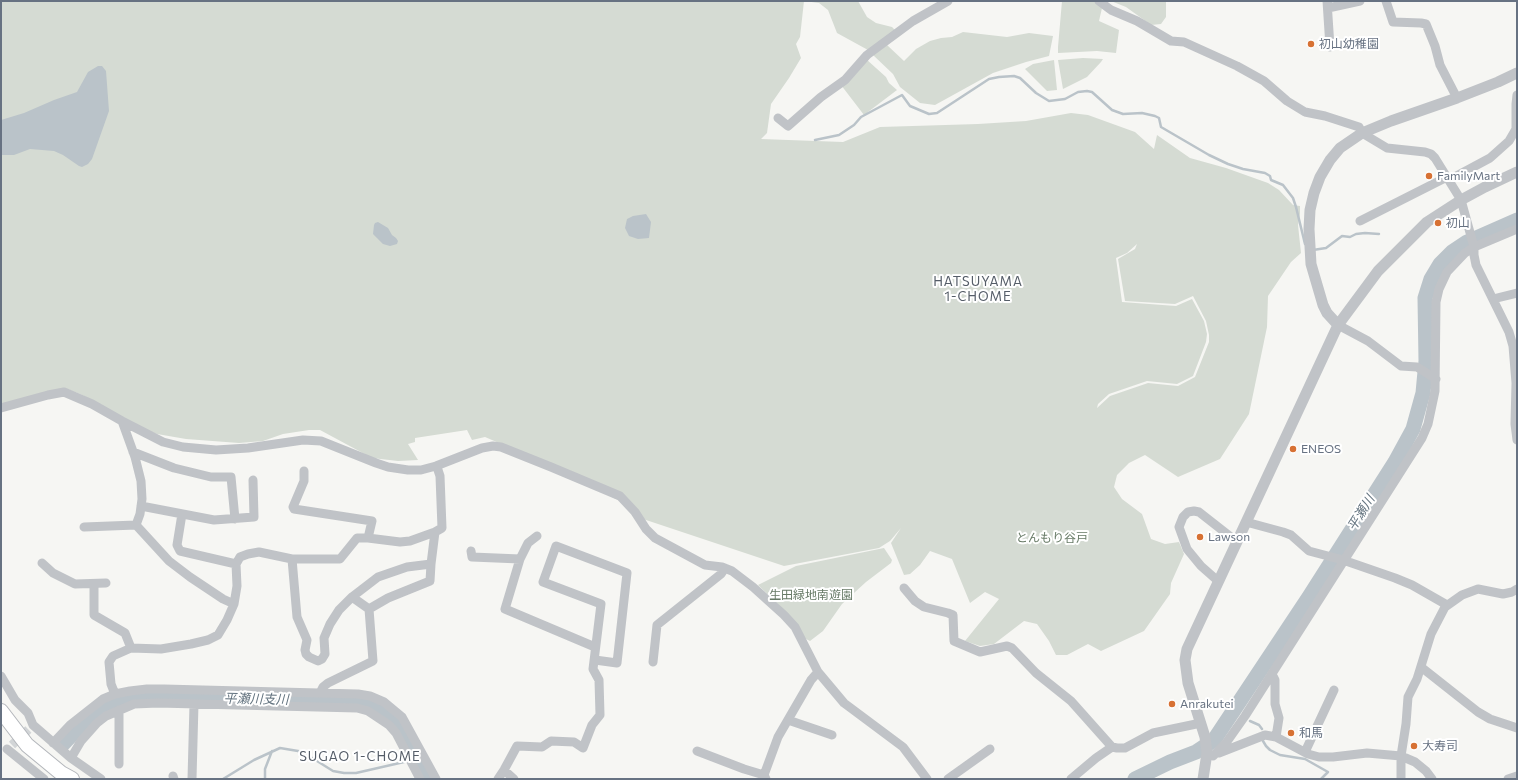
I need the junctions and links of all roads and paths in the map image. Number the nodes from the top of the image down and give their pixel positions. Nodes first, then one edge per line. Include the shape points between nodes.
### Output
1 (948, 1) edge
2 (1099, 1) edge
3 (1360, 1) edge
4 (1386, 1) edge
5 (1327, 4) edge
6 (1330, 47) dead end
7 (1517, 72) edge
8 (1517, 95) edge
9 (1457, 98) junction
10 (778, 118) dead end
11 (1362, 133) junction
12 (1517, 172) edge
13 (1448, 179) junction
14 (1460, 200) junction
15 (1360, 221) dead end
16 (1517, 229) edge
17 (1474, 247) junction
18 (1517, 293) edge
19 (1493, 299) junction
20 (1338, 325) junction
21 (1436, 379) junction
22 (1, 408) edge
23 (122, 421) junction
24 (1517, 440) edge
25 (133, 452) junction
26 (436, 466) junction
27 (304, 471) dead end
28 (253, 480) dead end
29 (141, 506) junction
30 (182, 514) junction
31 (235, 519) junction
32 (1246, 522) junction
33 (136, 525) junction
34 (84, 527) dead end
35 (435, 532) junction
36 (537, 536) dead end
37 (368, 538) junction
38 (1236, 541) junction
39 (471, 552) dead end
40 (292, 559) junction
41 (520, 559) junction
42 (1341, 560) junction
43 (42, 563) dead end
44 (236, 564) junction
45 (431, 564) junction
46 (726, 568) junction
47 (1218, 581) junction
48 (106, 583) dead end
49 (94, 584) junction
50 (904, 588) dead end
51 (1517, 589) edge
52 (352, 598) junction
53 (234, 604) junction
54 (1447, 605) junction
55 (369, 609) junction
56 (595, 647) junction
57 (131, 648) junction
58 (595, 660) junction
59 (653, 662) dead end
60 (1421, 667) junction
61 (818, 672) junction
62 (1272, 674) junction
63 (1, 676) edge
64 (1334, 690) dead end
65 (320, 693) junction
66 (115, 694) junction
67 (194, 704) junction
68 (119, 710) junction
69 (1, 711) edge
70 (788, 720) junction
71 (1201, 723) junction
72 (1517, 728) edge
73 (832, 735) dead end
74 (1276, 737) junction
75 (53, 743) junction
76 (1112, 747) junction
77 (7, 749) edge
78 (990, 749) dead end
79 (697, 751) dead end
80 (1305, 752) junction
81 (1209, 756) junction
82 (1401, 756) junction
83 (71, 758) junction
84 (119, 764) dead end
85 (504, 770) junction
86 (1517, 776) edge
87 (765, 777) edge
88 (44, 779) edge
89 (72, 779) edge
90 (101, 779) edge
91 (192, 779) edge
92 (420, 779) edge
93 (436, 779) edge
94 (498, 779) edge
95 (514, 779) edge
96 (927, 779) edge
97 (948, 779) edge
98 (1071, 779) edge
99 (1203, 779) edge
100 (1401, 779) edge
101 (1432, 779) edge
102 (1508, 779) edge

1 - 10 street via 867,55 845,80 788,126
2 - 11 street via 1111,10 1137,21 1171,41 1184,42 1237,66 1264,81 1305,112 1359,127
3 - 5 street
4 - 9 street via 1393,22 1426,24 1440,65
5 - 6 street
7 - 9 street
8 - 13 street via 1516,129 1509,141 1490,158
9 - 11 street
11 - 13 street via 1387,148 1431,154
11 - 20 street via 1340,148 1330,160 1320,177 1310,210 1311,264 1323,305
12 - 14 street
13 - 14 street
13 - 15 street
14 - 17 street
14 - 20 street via 1427,222 1401,246 1373,277
16 - 17 street
17 - 19 street via 1476,265
17 - 21 street via 1447,272 1439,289 1436,302
18 - 19 street
19 - 24 street via 1513,346
20 - 21 street via 1368,341 1401,366 1417,367
20 - 32 street
21 - 42 street via 1432,409 1422,438 1410,460
22 - 23 street via 64,392
23 - 25 street
23 - 26 street via 163,442 183,447 216,450 303,440 322,441 388,467 421,470
25 - 29 street via 141,481
25 - 31 street via 174,468 211,477 231,477
26 - 35 street via 440,476 442,528
26 - 46 street via 482,448 500,447 620,496 635,512 646,530 656,538 705,566
27 - 37 street via 304,481 294,509 372,521
28 - 31 street via 254,517
29 - 30 street
29 - 33 street
30 - 31 street via 214,520
30 - 44 street via 177,545 180,551
32 - 38 street
32 - 42 street via 1287,533 1309,551
33 - 34 street
33 - 53 street via 169,561
35 - 37 street via 400,542
35 - 45 street
36 - 41 street via 528,543
37 - 40 street via 357,538 340,559
38 - 47 street
38 - 47 street via 1199,512 1194,510 1183,516 1179,527 1187,549
39 - 41 street via 472,557
40 - 44 street via 259,552 240,558
40 - 52 street via 297,618 307,640 305,650 309,657 318,661 322,659 325,654 324,638 330,624 339,610
41 - 56 street via 505,609
42 - 54 street via 1412,585
42 - 62 street
43 - 49 street via 53,573 75,584
44 - 53 street
45 - 52 street via 407,567 378,577
45 - 55 street via 430,581 388,598
46 - 59 street via 657,625
46 - 61 street via 741,577 795,627
47 - 71 street via 1190,640 1185,660 1188,684
48 - 49 street
49 - 57 street via 94,615 125,633
50 - 76 street via 924,607 953,615 954,641 980,652 1007,646 1012,648 1036,673 1071,701
51 - 54 street via 1503,594 1478,589 1462,595
52 - 55 street
53 - 57 street via 218,635 208,640 161,649
54 - 60 street via 1431,634
55 - 65 street via 373,661 328,683
56 - 58 street
56 - 58 street via 601,604 543,582 556,546 626,573 616,663
57 - 66 street via 113,656 109,662 111,684
58 - 85 street via 593,669 599,680 600,715 592,725 583,748 574,742 551,741 542,748 517,746
60 - 72 street via 1478,712
60 - 82 street via 1408,697
61 - 70 street
61 - 96 street via 844,703 903,747
62 - 74 street via 1275,680 1275,704 1279,718
62 - 81 street via 1230,738
63 - 75 street via 15,700 28,713 31,727
64 - 80 street
65 - 66 street via 159,689
65 - 93 street via 370,696 393,709 410,728
66 - 75 street via 86,711
67 - 68 street via 134,704
67 - 91 street
67 - 92 street via 357,708 378,716 389,725 396,733
68 - 83 street via 97,723 81,741
68 - 84 street
69 - 89 main road via 27,745
70 - 73 street via 811,733
70 - 87 street via 778,737
71 - 76 street via 1153,733 1125,748
71 - 81 street
74 - 80 street
74 - 81 street via 1265,734
75 - 83 street
76 - 98 street
77 - 88 street
78 - 97 street
79 - 87 street
80 - 82 street via 1333,758 1368,753
81 - 99 street
82 - 100 street
82 - 101 street via 1415,762
83 - 90 street
85 - 94 street
85 - 95 street
86 - 102 street

